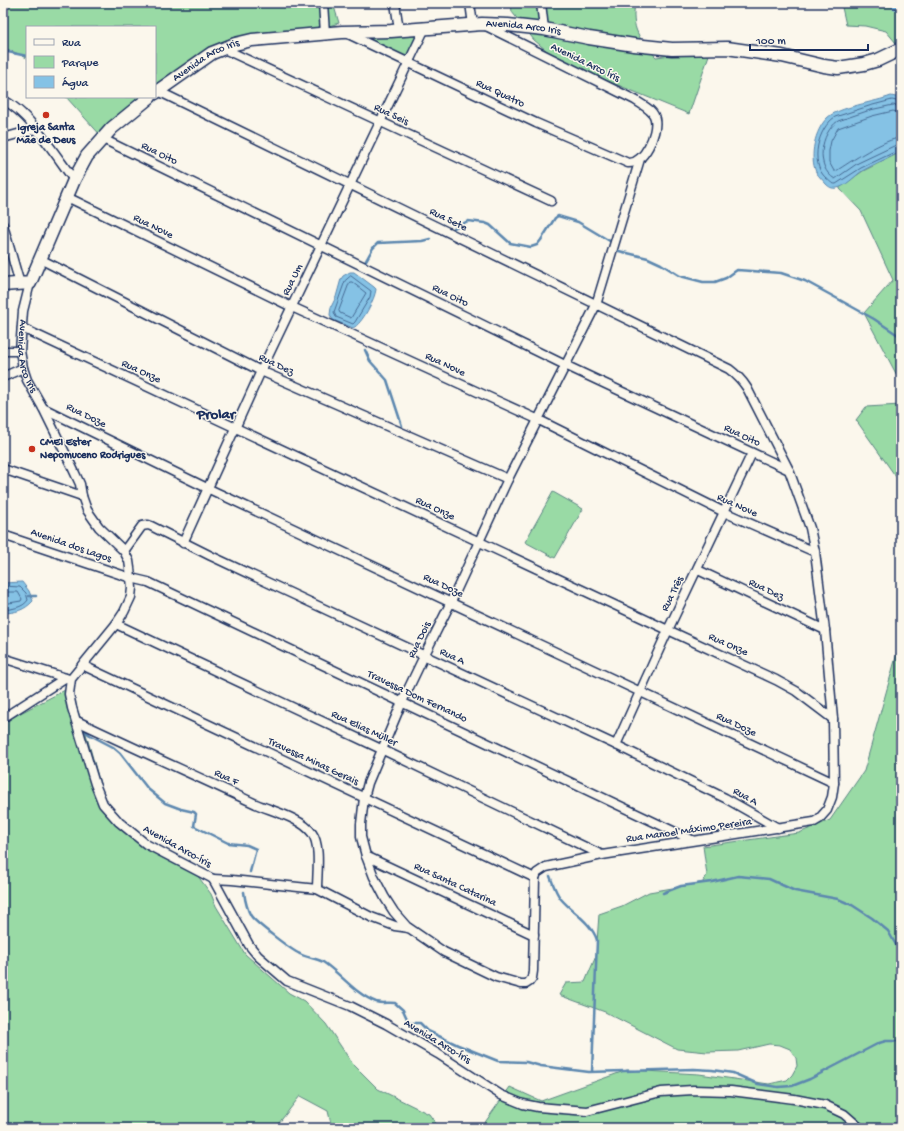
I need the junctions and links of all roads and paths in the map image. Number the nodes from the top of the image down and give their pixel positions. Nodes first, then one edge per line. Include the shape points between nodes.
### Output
1 (323, 3) edge
2 (395, 3) edge
3 (470, 3) edge
4 (541, 3) edge
5 (478, 25) junction
6 (425, 28) junction
7 (544, 29) junction
8 (399, 30) junction
9 (342, 32) junction
10 (325, 33) junction
11 (222, 48) junction
12 (901, 49) edge
13 (409, 63) junction
14 (156, 92) edge
15 (156, 94) edge
16 (148, 98) edge
17 (3, 100) edge
18 (380, 122) junction
19 (36, 129) junction
20 (3, 138) edge
21 (103, 139) junction
22 (640, 159) junction
23 (74, 180) junction
24 (350, 185) junction
25 (67, 197) junction
26 (551, 201) dead end
27 (3, 225) edge
28 (322, 245) junction
29 (40, 258) junction
30 (25, 283) junction
31 (3, 285) edge
32 (596, 305) junction
33 (292, 307) junction
34 (22, 328) junction
35 (3, 351) edge
36 (20, 351) junction
37 (565, 365) junction
38 (23, 368) junction
39 (729, 369) joint
40 (261, 370) junction
41 (3, 377) edge
42 (43, 408) junction
43 (538, 420) junction
44 (235, 428) junction
45 (752, 453) junction
46 (3, 469) edge
47 (789, 470) junction
48 (508, 479) junction
49 (207, 488) junction
50 (82, 496) junction
51 (724, 512) junction
52 (3, 535) edge
53 (479, 542) junction
54 (183, 543) junction
55 (124, 551) junction
56 (816, 552) junction
57 (698, 570) junction
58 (131, 578) junction
59 (451, 602) junction
60 (116, 624) junction
61 (668, 630) junction
62 (825, 630) junction
63 (424, 656) junction
64 (3, 658) edge
65 (82, 665) junction
66 (68, 679) junction
67 (641, 691) junction
68 (402, 702) junction
69 (3, 718) edge
70 (833, 719) junction
71 (77, 721) junction
72 (616, 745) junction
73 (381, 749) junction
74 (834, 784) junction
75 (364, 798) junction
76 (778, 828) junction
77 (692, 840) junction
78 (602, 855) junction
79 (366, 856) junction
80 (535, 878) junction
81 (213, 879) junction
82 (317, 889) junction
83 (409, 928) junction
84 (534, 935) junction
85 (860, 1128) edge

1 - 10 street
2 - 8 street
3 - 5 street
4 - 7 street
5 - 6 street, Avenida Arco Iris
5 - 7 street, Avenida Arco Iris
5 - 22 street, Avenida Arco Íris via 636,100 651,111 656,118 654,135
6 - 8 street, Avenida Arco Iris
6 - 13 street, Rua Um
7 - 12 street, Avenida Arco Iris via 672,49 727,48 838,68 878,60
8 - 9 street, Avenida Arco Iris
9 - 10 street, Avenida Arco Iris
9 - 13 street, Rua Quatro
10 - 11 street, Avenida Arco Iris via 252,40
11 - 14 street, Avenida Arco Iris
11 - 18 street, Rua Seis
13 - 18 street, Rua Um
13 - 22 street, Rua Quatro via 628,163
15 - 24 street, Rua Sete
16 - 21 street, Avenida Arco Iris via 112,128
17 - 19 street via 14,105
18 - 24 street, Rua Um
18 - 26 street, Rua Seis
19 - 20 street
19 - 23 street
21 - 23 street, Avenida Arco Iris via 87,156
21 - 28 street, Rua Oito
22 - 32 street, Rua Dois
23 - 25 street, Avenida Arco Iris
24 - 28 street, Rua Um
24 - 32 street, Rua Sete
25 - 29 street, Avenida Arco Iris
25 - 33 street, Rua Nove
27 - 30 street
28 - 33 street, Rua Um
28 - 37 street, Rua Oito
29 - 30 street, Avenida Arco Iris
29 - 40 street, Rua Dez
30 - 31 street
30 - 34 street, Avenida Arco Iris
32 - 37 street, Rua Dois
32 - 39 street, Rua Sete
33 - 40 street, Rua Um
33 - 43 street, Rua Nove
34 - 36 street, Avenida Arco Iris
34 - 44 street, Rua Onze
35 - 36 street
36 - 38 street, Avenida Arco Iris
37 - 43 street, Rua Dois
37 - 45 street, Rua Oito
38 - 41 street
38 - 42 street, Avenida Arco Iris
39 - 47 street, Rua Manoel Máximo Pereira via 742,380
40 - 44 street, Rua Um
40 - 48 street, Rua Dez
42 - 49 street, Rua Doze
42 - 50 street, Avenida Arco Iris via 78,479
43 - 48 street, Rua Dois
43 - 51 street, Rua Nove
44 - 49 street, Rua Um
44 - 53 street, Rua Onze
45 - 47 street, Rua Oito
45 - 51 street, Rua Três
46 - 50 street
47 - 56 street, Rua Manoel Máximo Pereira
48 - 53 street, Rua Dois
49 - 54 street, Rua Um
49 - 59 street, Rua Doze
50 - 55 street, Avenida Arco Iris via 87,510 96,522
51 - 56 street, Rua Nove
51 - 57 street, Rua Três
52 - 58 street, Avenida dos Lagos
53 - 59 street, Rua Dois
53 - 61 street, Rua Onze
54 - 55 street, Rua A via 148,525 142,526
54 - 63 street, Rua A
55 - 58 street via 129,561
56 - 62 street, Rua Manoel Máximo Pereira
57 - 61 street, Rua Três
57 - 62 street, Rua Dez
58 - 60 street via 131,597
58 - 68 street, Travessa Dom Fernando via 148,582
59 - 63 street, Rua Dois
59 - 67 street, Rua Doze
60 - 65 street
60 - 73 street, Rua Elias Müller
61 - 67 street, Rua Três
61 - 70 street, Rua Onze via 776,680 796,691
62 - 70 street, Rua Manoel Máximo Pereira
63 - 68 street, Rua Dois
63 - 72 street, Rua A
64 - 66 street
65 - 66 street
65 - 75 street, Travessa Minas Gerais
66 - 69 street
66 - 71 street, Avenida Arco-Íris via 70,699
67 - 72 street, Rua Três
67 - 74 street, Rua Doze
68 - 73 street, Rua Dois
68 - 77 street, Travessa Dom Fernando
70 - 74 street, Rua Manoel Máximo Pereira
71 - 81 street, Avenida Arco-Íris via 94,784 113,816 146,844
71 - 82 street, Rua F via 299,822 315,839
72 - 76 street, Rua A via 724,798
73 - 75 street, Rua Dois
73 - 78 street, Rua Elias Müller
74 - 76 street, Rua Manoel Máximo Pereira via 830,804 819,819 807,824
75 - 79 street, Rua Dois via 361,837
75 - 80 street, Travessa Minas Gerais
76 - 77 street, Rua Manoel Máximo Pereira
77 - 78 street, Rua Manoel Máximo Pereira
78 - 80 street, Rua Manoel Máximo Pereira via 546,867 537,873
79 - 83 street, Rua Dois via 385,898
79 - 84 street, Rua Santa Catarina
80 - 84 street
81 - 82 street
81 - 85 street, Avenida Arco-Íris via 249,945 287,981 350,1006 386,1024 501,1095 523,1104 587,1111 661,1092 731,1091 825,1105 844,1114
82 - 83 street via 371,917
83 - 84 street via 444,952 475,968 521,984 529,982 532,978

